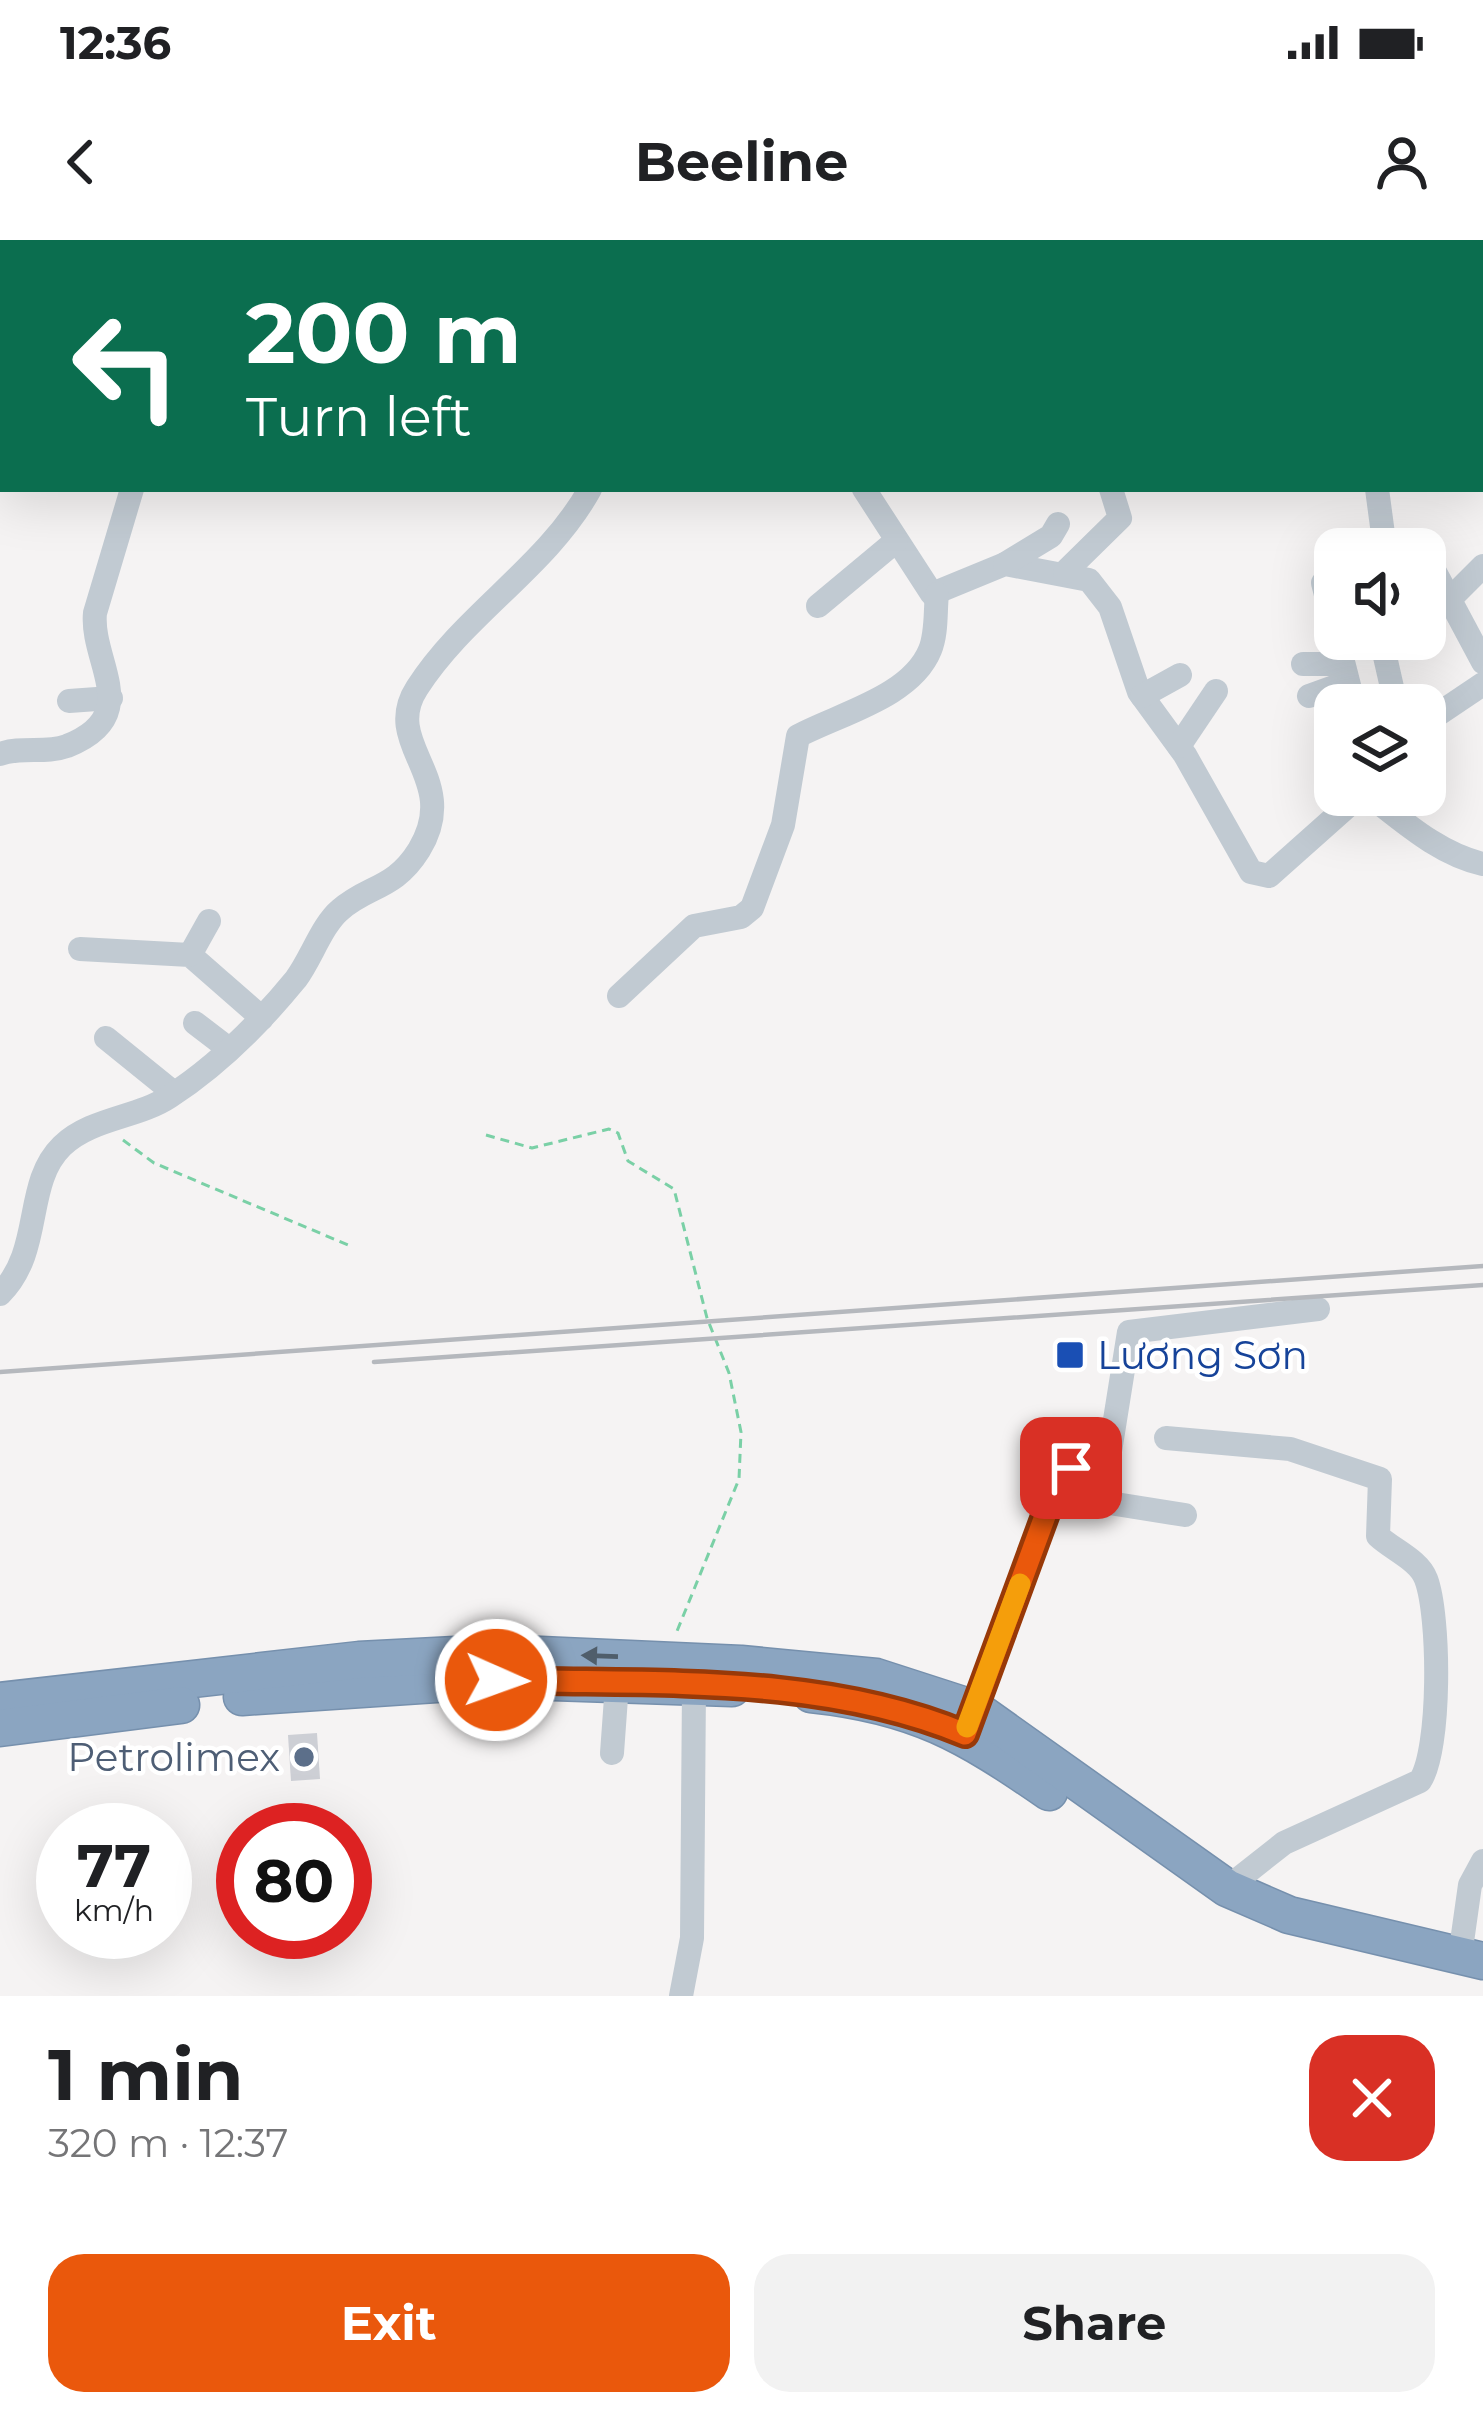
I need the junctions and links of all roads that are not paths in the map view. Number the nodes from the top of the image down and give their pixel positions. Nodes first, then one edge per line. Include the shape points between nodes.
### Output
1 (131, 492) edge
2 (588, 492) edge
3 (866, 492) edge
4 (1113, 492) edge
5 (1377, 492) edge
6 (1058, 524) dead end
7 (1382, 528) edge
8 (896, 542) junction
9 (1005, 564) junction
10 (1483, 566) edge
11 (1065, 572) junction
12 (1446, 592) edge
13 (937, 594) junction
14 (1450, 599) junction
15 (818, 605) dead end
16 (1483, 662) edge
17 (1303, 664) dead end
18 (1180, 675) dead end
19 (1346, 684) edge
20 (1483, 684) edge
21 (1216, 691) dead end
22 (1314, 694) edge
23 (1142, 696) junction
24 (1309, 696) dead end
25 (111, 698) junction
26 (69, 701) dead end
27 (1446, 709) edge
28 (1179, 746) junction
29 (0, 754) edge
30 (1343, 816) edge
31 (1395, 816) edge
32 (1483, 864) edge
33 (209, 921) dead end
34 (80, 949) dead end
35 (190, 955) junction
36 (619, 996) dead end
37 (262, 1018) junction
38 (195, 1023) dead end
39 (106, 1039) dead end
40 (229, 1049) junction
41 (173, 1094) junction
42 (0, 1294) edge
43 (1318, 1310) dead end
44 (1166, 1438) dead end
45 (1053, 1494) junction
46 (1185, 1515) dead end
47 (253, 1684) junction
48 (617, 1684) junction
49 (694, 1686) junction
50 (0, 1701) edge
51 (970, 1721) junction
52 (0, 1728) edge
53 (612, 1753) dead end
54 (1483, 1861) edge
55 (1227, 1888) junction
56 (1471, 1958) edge
57 (1483, 1985) edge
58 (681, 1996) edge

1 - 25 street via 93,631
2 - 37 street via 560,538 504,588 415,691 410,744 435,796 421,847 385,888 339,910
3 - 8 street
4 - 11 street via 1120,518
5 - 7 street
6 - 9 street
8 - 13 street via 925,590
8 - 15 street
9 - 11 street
9 - 13 street
10 - 14 street
11 - 23 street via 1101,592
12 - 14 street
13 - 36 street via 934,633 920,666 880,697 798,736 783,825 752,908 694,926
14 - 16 street
17 - 19 street
18 - 23 street
20 - 27 street
21 - 28 street
22 - 24 street
23 - 28 street
25 - 26 street
25 - 29 street via 103,717 68,745
28 - 30 street via 1260,877
31 - 32 street
33 - 35 street
34 - 35 street
35 - 37 street
37 - 40 street
38 - 40 street
39 - 41 street
40 - 41 street
41 - 42 street via 62,1146 44,1170 18,1276
43 - 45 street via 1129,1331 1107,1470 1064,1470
44 - 55 street via 1289,1448 1380,1479 1378,1536 1425,1574 1432,1605 1434,1730 1420,1781 1284,1844
45 - 46 street
45 - 51 street
47 - 48 highway
47 - 50 highway
51 -> 47 highway via 876,1677 665,1660 494,1653
47 - 52 highway
48 - 49 highway
48 - 53 street
49 - 51 highway via 869,1702
49 - 58 street via 692,1938
51 - 55 highway
51 - 57 highway via 1235,1918 1289,1940
54 - 56 street via 1470,1885
55 - 56 highway via 1288,1915

